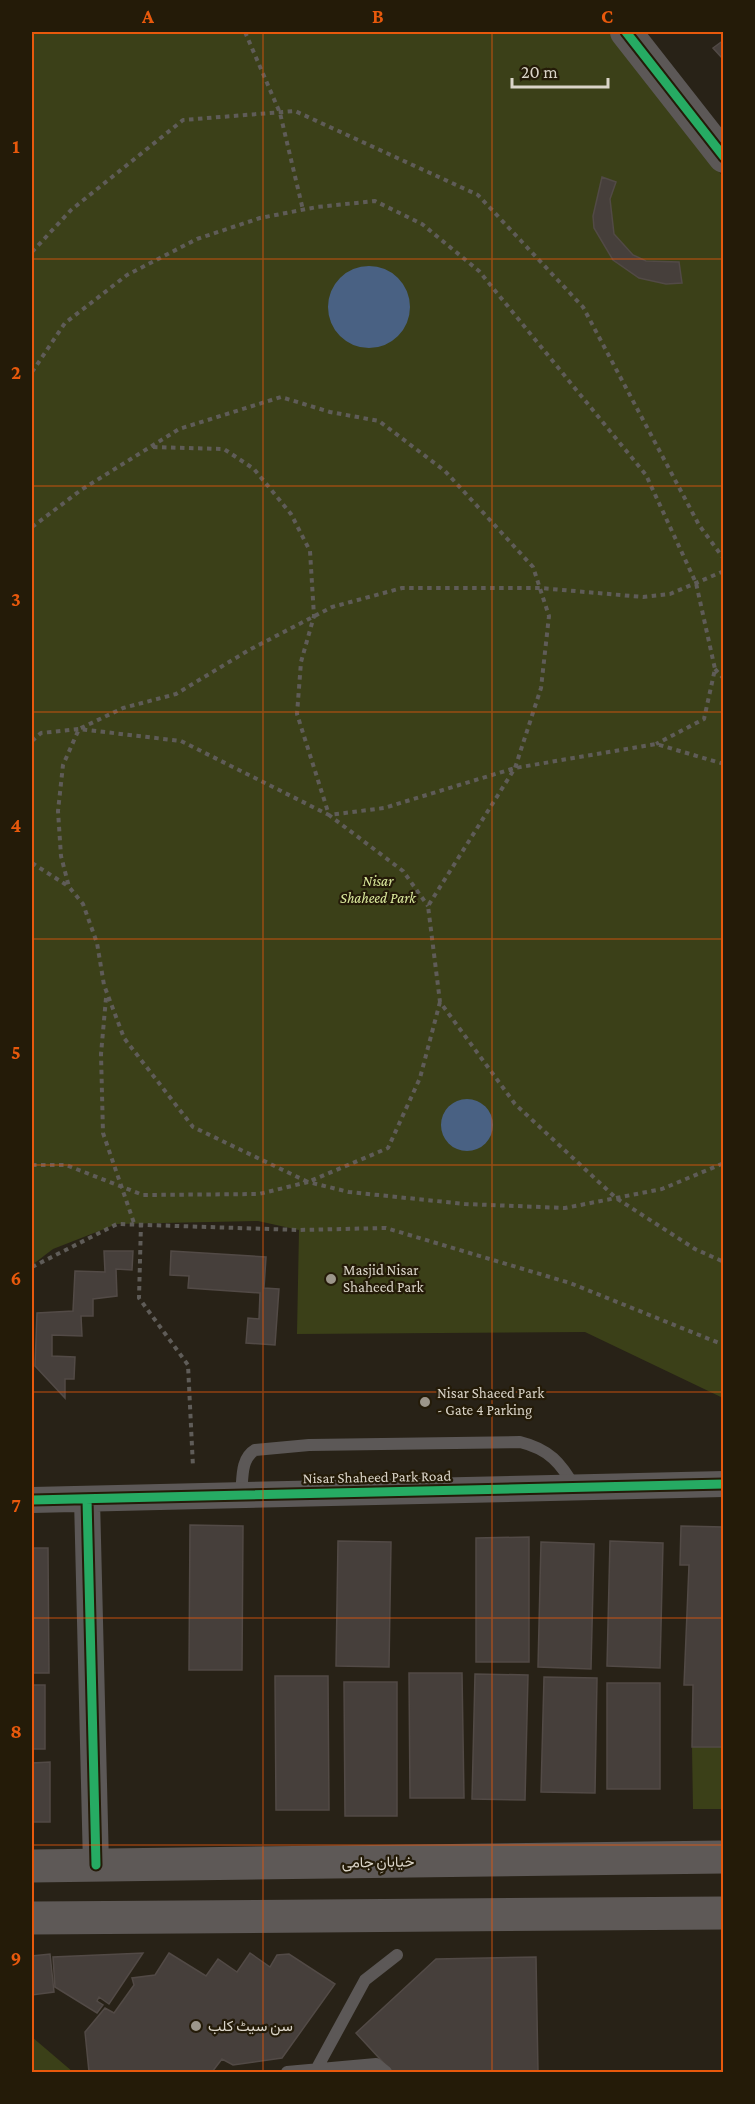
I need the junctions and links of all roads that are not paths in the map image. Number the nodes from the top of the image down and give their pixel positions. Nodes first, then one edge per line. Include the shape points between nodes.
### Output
1 (626, 32) edge
2 (722, 154) edge
3 (723, 1484) edge
4 (575, 1488) junction
5 (241, 1495) junction
6 (87, 1499) junction
7 (32, 1500) edge
8 (723, 1857) edge
9 (96, 1865) junction
10 (32, 1866) edge
11 (723, 1913) edge
12 (32, 1918) edge
13 (397, 1955) dead end
14 (317, 2068) junction
15 (287, 2073) edge
16 (386, 2073) edge

1 - 2 street
3 - 4 street, Nisar Shaheed Park Road
4 - 5 street, Nisar Shaheed Park Road
4 - 5 lane via 549,1452 520,1442 309,1445 255,1450 249,1454
5 - 6 street, Nisar Shaheed Park Road
6 - 7 street, Nisar Shaheed Park Road
6 - 9 street
8 - 9 main road, خیابانِ جامی
9 - 10 main road, خیابانِ جامی
11 - 12 main road
13 - 14 lane via 365,1980
14 - 15 lane
14 - 16 lane via 376,2064

